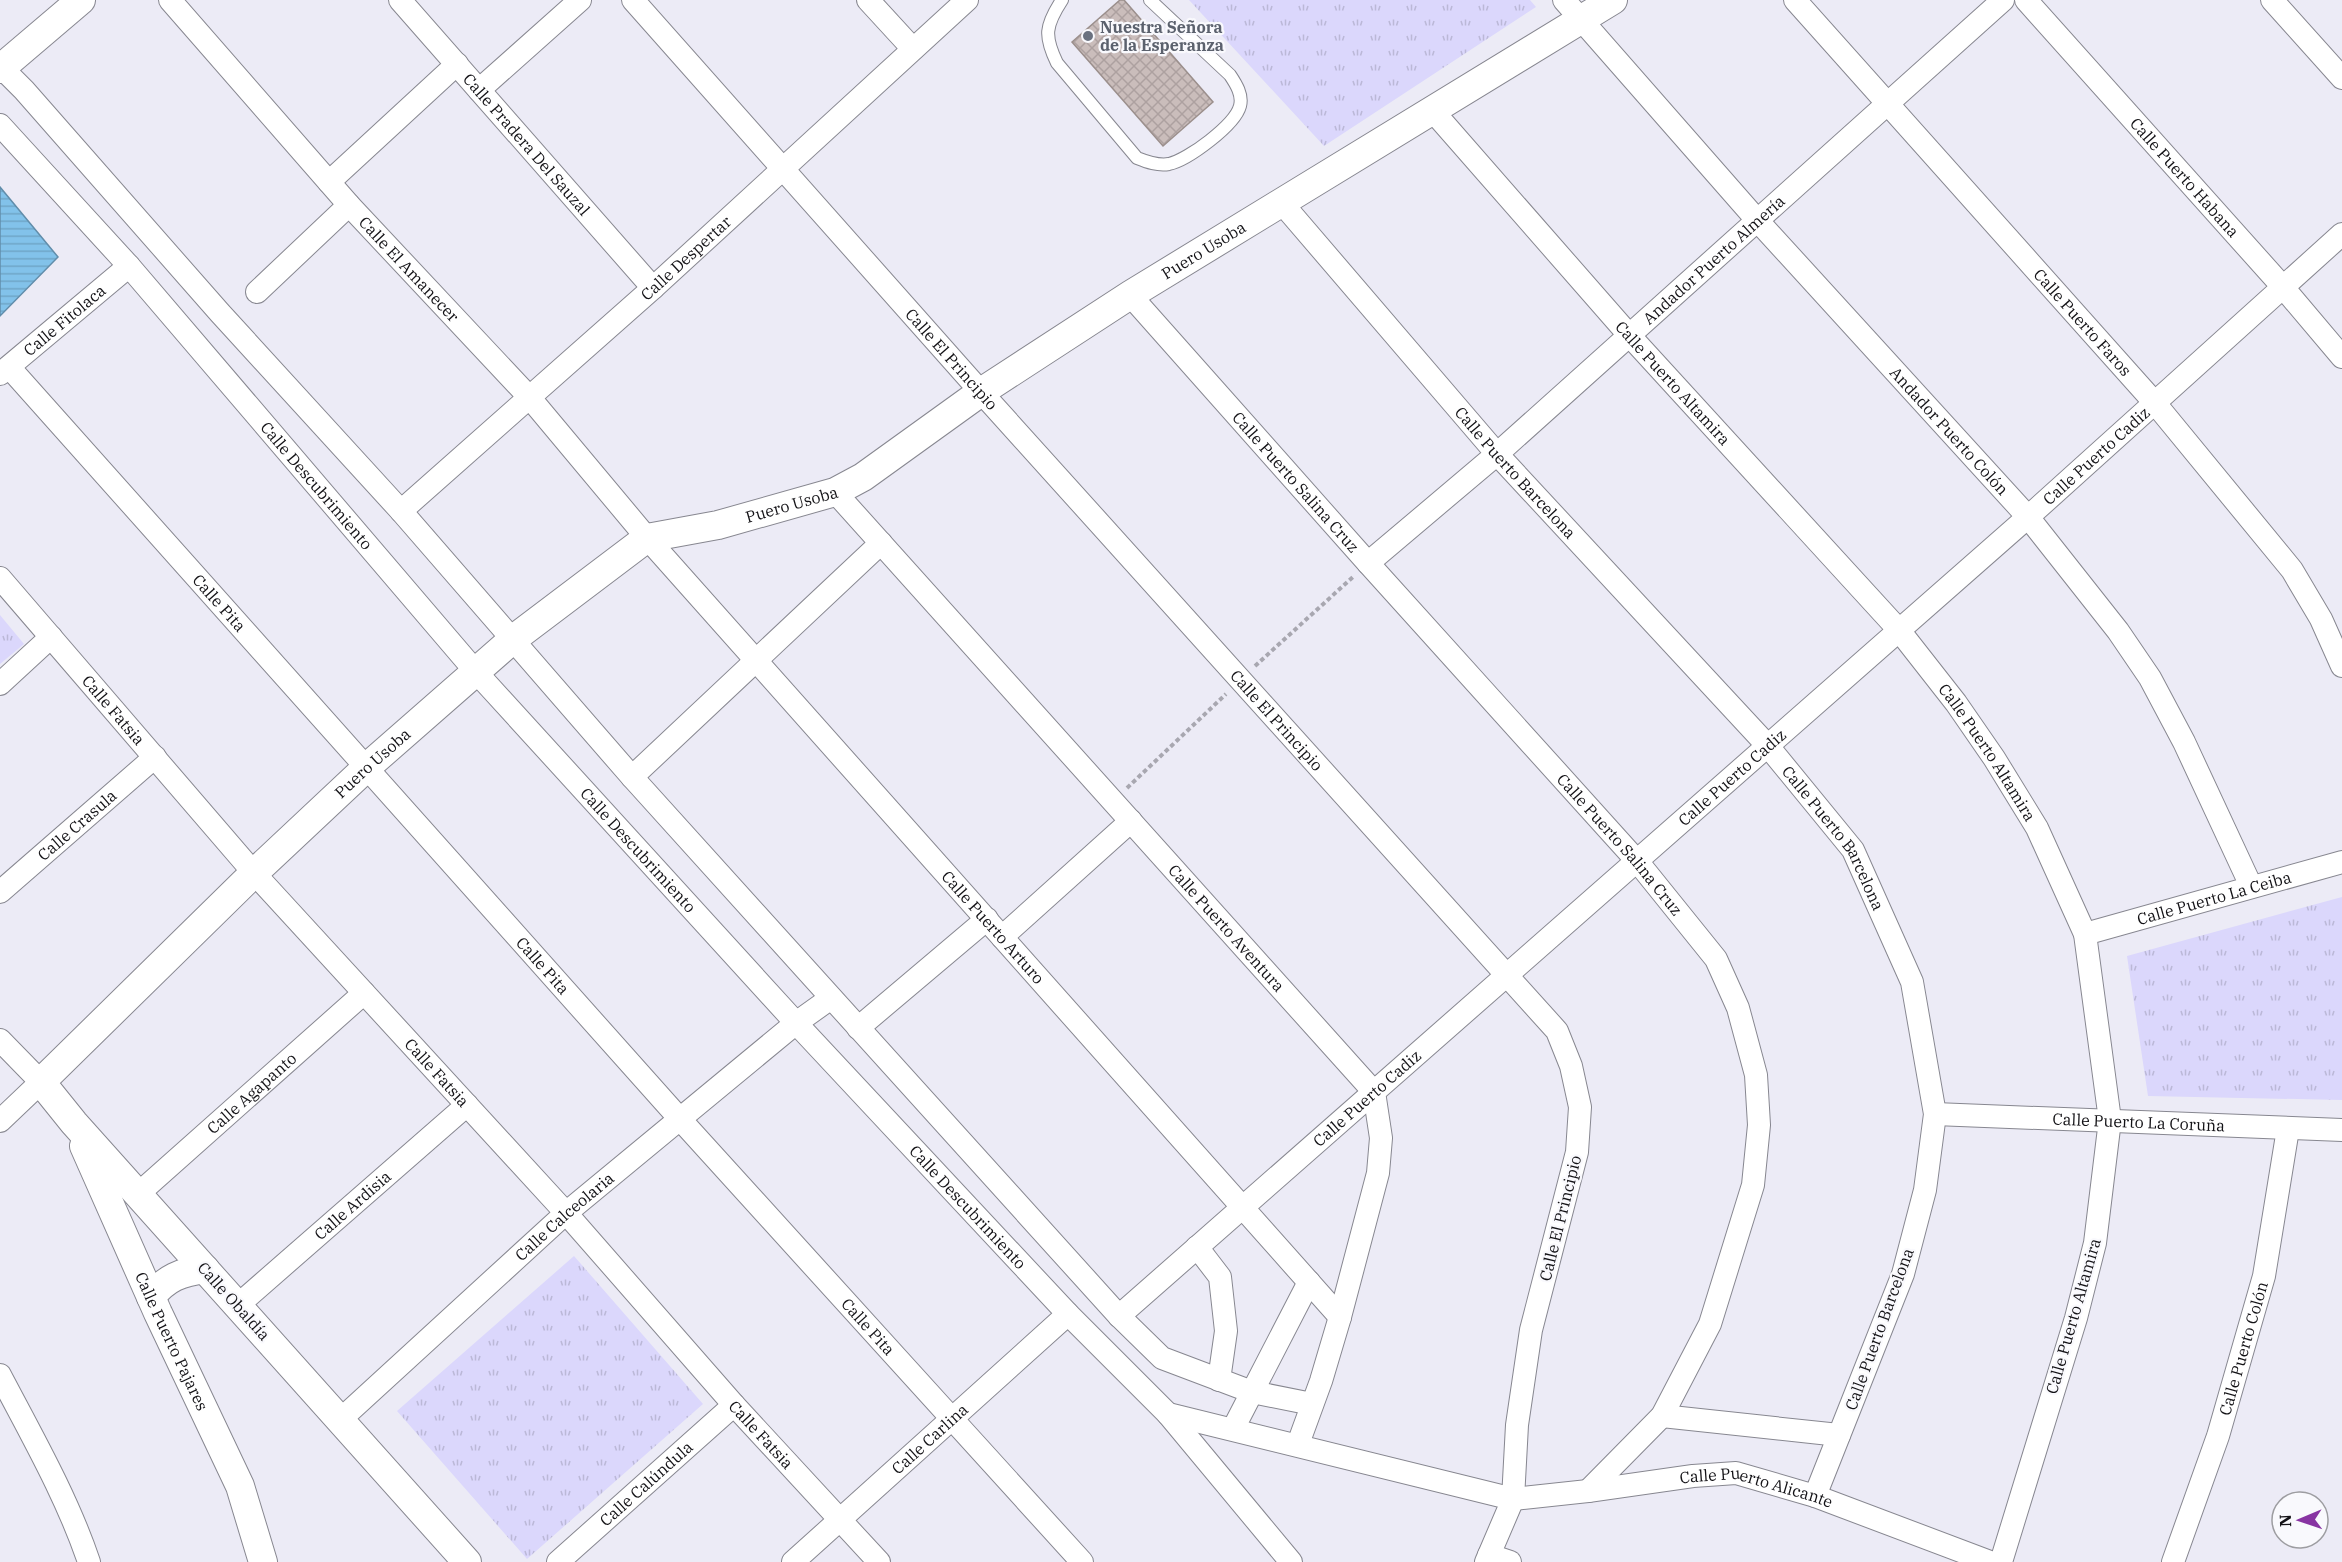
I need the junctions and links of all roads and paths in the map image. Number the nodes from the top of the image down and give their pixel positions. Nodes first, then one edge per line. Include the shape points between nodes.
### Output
1 (81, 0) edge
2 (170, 0) edge
3 (400, 0) edge
4 (580, 0) edge
5 (633, 0) edge
6 (868, 0) edge
7 (967, 0) edge
8 (1062, 0) edge
9 (1150, 0) edge
10 (1613, 0) edge
11 (1795, 0) edge
12 (2003, 0) edge
13 (2026, 0) edge
14 (2272, 0) edge
15 (1573, 10) edge
16 (913, 49) junction
17 (457, 64) junction
18 (1, 67) edge
19 (2342, 78) edge
20 (479, 90) junction
21 (1887, 103) junction
22 (1432, 110) junction
23 (0, 124) edge
24 (784, 168) junction
25 (329, 182) junction
26 (1281, 202) junction
27 (349, 205) junction
28 (1757, 219) junction
29 (2342, 234) edge
30 (129, 266) junction
31 (2282, 286) junction
32 (653, 288) junction
33 (257, 292) dead end
34 (1130, 295) junction
35 (1629, 335) junction
36 (2342, 357) edge
37 (4, 370) edge
38 (981, 392) junction
39 (530, 398) junction
40 (2154, 402) junction
41 (1497, 454) junction
42 (835, 492) junction
43 (401, 511) junction
44 (2028, 517) junction
45 (647, 538) junction
46 (881, 543) junction
47 (1368, 563) junction
48 (0, 578) edge
49 (1898, 629) junction
50 (51, 637) junction
51 (512, 640) junction
52 (758, 660) junction
53 (2342, 666) edge
54 (476, 672) junction
55 (0, 684) edge
56 (1767, 745) junction
57 (155, 757) junction
58 (367, 767) junction
59 (632, 777) junction
60 (1131, 821) junction
61 (1637, 861) junction
62 (2342, 862) edge
63 (254, 873) junction
64 (2251, 886) junction
65 (0, 892) edge
66 (987, 919) junction
67 (2085, 934) junction
68 (1002, 937) junction
69 (1507, 976) junction
70 (364, 993) junction
71 (831, 998) junction
72 (796, 1023) junction
73 (858, 1028) junction
74 (0, 1040) edge
75 (41, 1082) junction
76 (1374, 1092) junction
77 (467, 1105) junction
78 (1935, 1114) junction
79 (679, 1118) junction
80 (2110, 1120) junction
81 (0, 1121) edge
82 (74, 1123) junction
83 (2288, 1129) junction
84 (2342, 1130) edge
85 (138, 1194) junction
86 (1242, 1207) junction
87 (566, 1213) junction
88 (1197, 1248) junction
89 (205, 1269) junction
90 (1309, 1282) junction
91 (151, 1297) junction
92 (238, 1305) junction
93 (1068, 1314) junction
94 (1119, 1316) junction
95 (1340, 1317) junction
96 (0, 1375) edge
97 (1219, 1380) junction
98 (1252, 1392) junction
99 (1312, 1404) junction
100 (735, 1405) junction
101 (1168, 1414) junction
102 (1662, 1416) junction
103 (952, 1418) junction
104 (340, 1420) junction
105 (1233, 1429) junction
106 (1839, 1436) junction
107 (1298, 1444) junction
108 (1588, 1491) junction
109 (1815, 1496) junction
110 (1513, 1499) junction
111 (841, 1520) junction
112 (1495, 1560) edge
113 (89, 1562) edge
114 (263, 1562) edge
115 (467, 1562) edge
116 (558, 1562) edge
117 (793, 1562) edge
118 (879, 1562) edge
119 (1082, 1562) edge
120 (1291, 1562) edge
121 (1990, 1562) edge
122 (2001, 1562) edge
123 (2173, 1562) edge

1 - 18 street
2 - 25 street, Calle El Amanecer
3 - 17 street, Calle Pradera Del Sauzal
4 - 20 street
5 - 24 street, Calle El Principio
6 - 16 street
7 - 16 street, Calle Despertar
8 - 9 lane via 1047,33 1058,63 1137,158 1167,164 1181,160 1235,117 1240,104 1239,89 1230,75
10 - 15 street, Puero Usoba
11 - 21 street, Calle Puerto Faros
12 - 21 street, Andador Puerto Almería
13 - 31 street, Calle Puerto Habana
14 - 19 street
15 - 22 street, Puero Usoba
15 - 28 street, Andador Puerto Colón
16 - 24 street, Calle Despertar
17 - 20 street, Calle Pradera Del Sauzal
17 - 25 street
18 - 43 street
20 - 32 street, Calle Pradera Del Sauzal
21 - 28 street, Andador Puerto Almería
21 - 40 street, Calle Puerto Faros
22 - 26 street, Puero Usoba
22 - 35 street, Calle Puerto Altamira
23 - 30 street, Calle Descubrimiento
24 - 32 street, Calle Despertar
24 - 38 street, Calle El Principio
25 - 27 street, Calle El Amanecer
26 - 34 street, Puero Usoba
26 - 41 street, Calle Puerto Barcelona
27 - 33 street
27 - 39 street, Calle El Amanecer
28 - 35 street, Andador Puerto Almería
28 - 44 street, Andador Puerto Colón
29 - 31 street, Calle Puerto Cadiz
30 - 37 street, Calle Fitolaca
30 - 54 street, Calle Descubrimiento
31 - 36 street, Calle Puerto Habana
31 - 40 street, Calle Puerto Cadiz
32 - 39 street, Calle Despertar
34 - 38 street, Puero Usoba
34 - 47 street, Calle Puerto Salina Cruz
35 - 41 street, Andador Puerto Almería
35 - 49 street, Calle Puerto Altamira
37 - 58 street, Calle Pita
38 - 42 street, Puero Usoba via 863,477
38 - 69 street, Calle El Principio
39 - 43 street, Calle Despertar
39 - 45 street, Calle El Amanecer
40 - 44 street, Calle Puerto Cadiz
40 - 53 street, Calle Puerto Faros via 2292,570 2321,619
41 - 47 street, Andador Puerto Almería
41 - 56 street, Calle Puerto Barcelona
42 - 45 street, Puero Usoba via 718,525
42 - 46 street, Calle Puerto Aventura
43 - 51 street
44 - 49 street, Calle Puerto Cadiz
44 - 64 street, Andador Puerto Colón via 2150,678
45 - 51 street, Puero Usoba
45 - 52 street, Calle Puerto Arturo
46 - 52 street
46 - 60 street, Calle Puerto Aventura
47 - 61 street, Calle Puerto Salina Cruz
48 - 50 street, Calle Fatsia
49 - 56 street, Calle Puerto Cadiz
49 - 67 street, Calle Puerto Altamira via 1956,703 2037,828
50 - 55 street
50 - 57 street, Calle Fatsia
51 - 54 street, Puero Usoba
51 - 59 street
52 - 59 street
52 - 66 street, Calle Puerto Arturo
54 - 58 street, Puero Usoba
54 - 72 street, Calle Descubrimiento
56 - 61 street, Calle Puerto Cadiz
56 - 78 street, Calle Puerto Barcelona via 1853,850 1880,906 1912,982
57 - 63 street, Calle Fatsia
57 - 65 street, Calle Crasula
58 - 63 street, Puero Usoba
58 - 79 street, Calle Pita
59 - 71 street
60 - 68 street
60 - 76 street, Calle Puerto Aventura
61 - 69 street, Calle Puerto Cadiz
61 - 102 street, Calle Puerto Salina Cruz via 1716,959 1738,1008 1756,1075 1759,1125 1753,1185 1710,1324
62 - 64 street, Calle Puerto La Ceiba
63 - 70 street, Calle Fatsia
63 - 75 street, Puero Usoba
64 - 67 street, Calle Puerto La Ceiba
66 - 68 street, Calle Puerto Arturo
66 - 73 street
67 - 80 street, Calle Puerto Altamira
68 - 86 street, Calle Puerto Arturo
69 - 76 street, Calle Puerto Cadiz
69 - 110 street, Calle El Principio via 1557,1031 1571,1066 1580,1107 1577,1152 1531,1330 1517,1425
70 - 77 street, Calle Fatsia
70 - 85 street, Calle Agapanto
71 - 72 street, Calle Calceolaria
71 - 73 street
72 - 79 street, Calle Calceolaria
72 - 93 street, Calle Descubrimiento
73 - 94 street
74 - 75 street, Calle Obaldía
75 - 81 street
75 - 82 street, Calle Obaldía
76 - 86 street, Calle Puerto Cadiz
76 - 95 street via 1381,1138 1378,1173
77 - 87 street, Calle Fatsia
77 - 92 street, Calle Ardisia
78 - 80 street, Calle Puerto La Coruña
78 - 106 street, Calle Puerto Barcelona via 1925,1190 1903,1274
79 - 87 street, Calle Calceolaria
79 - 103 street, Calle Pita
80 - 83 street, Calle Puerto La Coruña
80 - 122 street, Calle Puerto Altamira via 2096,1243
82 - 85 street, Calle Obaldía
82 - 91 street, Calle Puerto Pajares
83 - 84 street, Calle Puerto La Coruña
83 - 123 street, Calle Puerto Colón via 2264,1276 2218,1436
85 - 89 street, Calle Obaldía
86 - 88 street, Calle Puerto Cadiz
86 - 90 street, Calle Puerto Arturo
87 - 100 street, Calle Fatsia
87 - 104 street, Calle Calceolaria
88 - 94 street, Calle Puerto Cadiz
88 - 97 street via 1220,1277 1226,1331
89 - 91 street via 173,1276
89 - 92 street, Calle Obaldía
90 - 95 street, Calle Puerto Arturo
90 - 98 street
91 - 114 street, Calle Puerto Pajares via 240,1486
92 - 104 street, Calle Obaldía
93 - 101 street, Calle Descubrimiento
93 - 103 street, Calle Carlina
94 - 97 street via 1162,1358
95 - 99 street
96 - 113 street via 53,1478
97 - 98 street
98 - 99 street
98 - 105 street
99 - 107 street
100 - 111 street, Calle Fatsia
100 - 116 street, Calle Calúndula
101 - 105 street
101 - 120 street, Calle Descubrimiento
102 - 106 street
102 - 108 street, Calle Puerto Salina Cruz
103 - 111 street, Calle Carlina
103 - 119 street, Calle Pita
104 - 115 street, Calle Obaldía
105 - 107 street
106 - 109 street, Calle Puerto Barcelona
107 - 110 street
108 - 109 street, Calle Puerto Alicante via 1736,1473
108 - 110 street, Calle Puerto Alicante
109 - 121 street, Calle Puerto Alicante
110 - 112 street, Calle El Principio
111 - 117 street, Calle Carlina
111 - 118 street, Calle Fatsia

